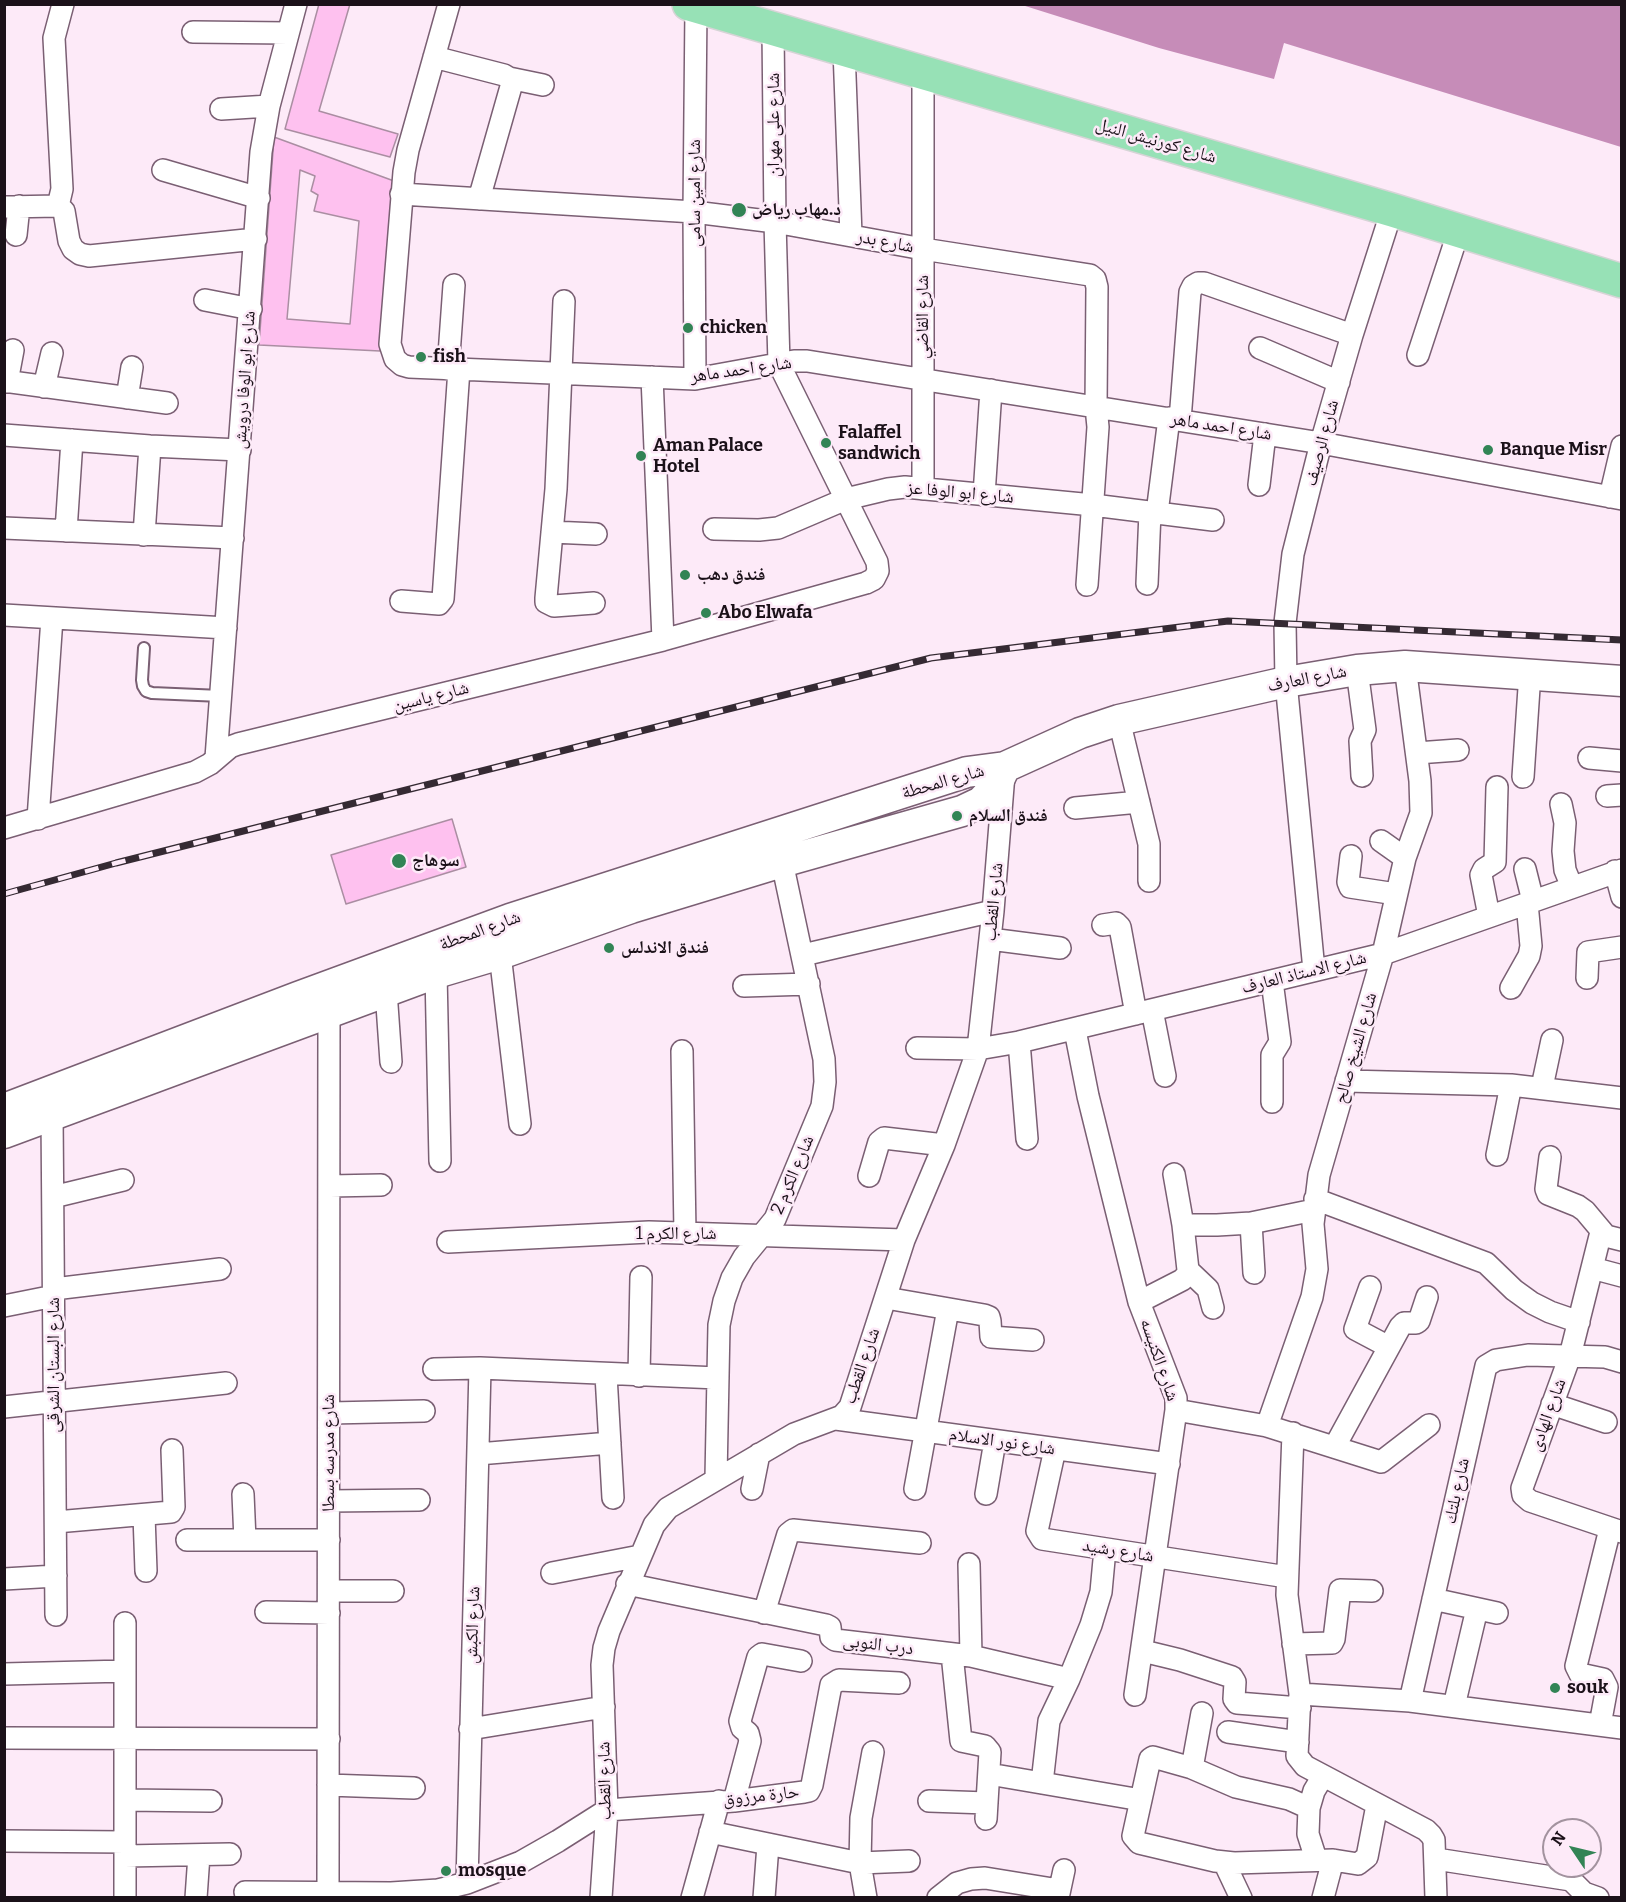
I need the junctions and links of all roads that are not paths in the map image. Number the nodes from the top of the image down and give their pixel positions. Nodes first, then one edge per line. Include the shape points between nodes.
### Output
1 (63, 4) edge
2 (296, 4) edge
3 (449, 4) edge
4 (692, 6) edge
5 (766, 17) edge
6 (193, 32) dead end
7 (288, 33) junction
8 (844, 50) junction
9 (434, 57) junction
10 (923, 73) junction
11 (509, 78) junction
12 (543, 85) dead end
13 (269, 106) junction
14 (221, 109) dead end
15 (163, 170) dead end
16 (401, 194) junction
17 (259, 198) junction
18 (479, 199) junction
19 (58, 206) junction
20 (12, 207) edge
21 (1392, 210) junction
22 (694, 212) junction
23 (775, 222) junction
24 (1459, 231) junction
25 (16, 235) dead end
26 (851, 235) junction
27 (256, 239) junction
28 (923, 249) junction
29 (1622, 259) edge
30 (1622, 281) edge
31 (454, 285) dead end
32 (205, 300) dead end
33 (564, 301) dead end
34 (251, 309) junction
35 (1352, 335) junction
36 (1260, 348) dead end
37 (13, 350) dead end
38 (52, 353) dead end
39 (1418, 356) dead end
40 (779, 364) junction
41 (132, 368) dead end
42 (454, 369) junction
43 (562, 373) junction
44 (652, 377) junction
45 (695, 379) junction
46 (923, 380) junction
47 (6, 382) edge
48 (1339, 382) junction
49 (44, 387) junction
50 (991, 390) junction
51 (127, 399) junction
52 (167, 404) dead end
53 (1096, 407) junction
54 (1174, 419) junction
55 (1265, 434) junction
56 (4, 435) edge
57 (72, 440) junction
58 (1321, 443) junction
59 (150, 446) junction
60 (1622, 446) edge
61 (240, 450) junction
62 (1259, 485) dead end
63 (922, 489) junction
64 (984, 495) junction
65 (1616, 498) edge
66 (846, 499) junction
67 (1093, 505) junction
68 (1154, 513) junction
69 (1213, 520) dead end
70 (4, 528) edge
71 (714, 529) dead end
72 (66, 531) junction
73 (552, 532) junction
74 (596, 534) dead end
75 (144, 535) junction
76 (233, 538) junction
77 (1146, 584) dead end
78 (1087, 585) dead end
79 (401, 601) dead end
80 (594, 603) dead end
81 (4, 615) edge
82 (52, 618) junction
83 (226, 628) junction
84 (663, 640) junction
85 (144, 648) dead end
86 (1405, 666) junction
87 (1358, 670) junction
88 (1530, 673) junction
89 (1622, 681) edge
90 (1286, 682) junction
91 (221, 696) junction
92 (1119, 720) junction
93 (1458, 750) dead end
94 (1417, 753) junction
95 (216, 758) junction
96 (1589, 758) dead end
97 (1622, 762) edge
98 (1005, 767) junction
99 (1362, 776) dead end
100 (1523, 777) dead end
101 (1497, 787) dead end
102 (1138, 801) junction
103 (1561, 804) dead end
104 (1075, 808) dead end
105 (38, 819) junction
106 (4, 828) edge
107 (1381, 842) dead end
108 (1352, 856) dead end
109 (1404, 858) junction
110 (782, 862) junction
111 (1525, 869) dead end
112 (1618, 870) edge
113 (1149, 881) dead end
114 (1572, 887) junction
115 (1396, 894) junction
116 (1622, 897) edge
117 (1530, 902) junction
118 (993, 912) junction
119 (1489, 916) junction
120 (1103, 925) dead end
121 (990, 939) junction
122 (1622, 947) edge
123 (1060, 948) dead end
124 (500, 954) junction
125 (1383, 954) junction
126 (803, 955) junction
127 (1314, 970) junction
128 (436, 973) junction
129 (1587, 978) dead end
130 (1272, 981) junction
131 (809, 984) junction
132 (744, 986) dead end
133 (1511, 988) dead end
134 (386, 991) junction
135 (329, 1012) junction
136 (1144, 1012) junction
137 (1075, 1029) junction
138 (1552, 1040) dead end
139 (1018, 1042) junction
140 (917, 1048) dead end
141 (978, 1049) junction
142 (682, 1051) dead end
143 (391, 1062) dead end
144 (1165, 1076) dead end
145 (1346, 1081) junction
146 (1511, 1084) junction
147 (1542, 1087) junction
148 (1622, 1098) edge
149 (1272, 1102) dead end
150 (4, 1109) edge
151 (52, 1114) junction
152 (520, 1124) dead end
153 (4, 1133) edge
154 (1027, 1139) dead end
155 (944, 1145) junction
156 (1497, 1155) dead end
157 (1550, 1156) dead end
158 (440, 1161) dead end
159 (1174, 1174) dead end
160 (869, 1176) dead end
161 (123, 1180) dead end
162 (330, 1185) junction
163 (381, 1185) dead end
164 (53, 1197) junction
165 (1314, 1205) junction
166 (1251, 1223) junction
167 (1183, 1225) junction
168 (1601, 1232) junction
169 (685, 1233) junction
170 (762, 1235) junction
171 (904, 1240) junction
172 (1622, 1240) edge
173 (448, 1242) dead end
174 (1592, 1268) junction
175 (220, 1269) dead end
176 (1188, 1270) junction
177 (1254, 1274) dead end
178 (1622, 1276) edge
179 (641, 1277) dead end
180 (1370, 1287) dead end
181 (54, 1292) junction
182 (1427, 1297) dead end
183 (886, 1298) junction
184 (1139, 1302) junction
185 (4, 1306) edge
186 (1213, 1308) dead end
187 (948, 1309) junction
188 (1579, 1322) junction
189 (1033, 1340) dead end
190 (1389, 1347) junction
191 (1570, 1356) junction
192 (1622, 1362) edge
193 (480, 1368) junction
194 (434, 1369) dead end
195 (606, 1375) junction
196 (639, 1376) junction
197 (718, 1378) junction
198 (226, 1383) dead end
199 (55, 1401) junction
200 (1552, 1404) junction
201 (4, 1407) edge
202 (1176, 1410) junction
203 (424, 1411) dead end
204 (330, 1413) junction
205 (837, 1419) junction
206 (1606, 1422) dead end
207 (1429, 1425) dead end
208 (1267, 1426) junction
209 (926, 1431) junction
210 (1293, 1433) junction
211 (995, 1441) junction
212 (610, 1443) junction
213 (1335, 1446) junction
214 (1055, 1449) junction
215 (172, 1450) dead end
216 (477, 1454) junction
217 (759, 1454) junction
218 (1168, 1464) junction
219 (716, 1478) junction
220 (752, 1489) dead end
221 (915, 1489) dead end
222 (243, 1494) dead end
223 (986, 1494) dead end
224 (613, 1498) dead end
225 (419, 1500) dead end
226 (329, 1501) junction
227 (144, 1515) junction
228 (56, 1522) junction
229 (1616, 1530) edge
230 (187, 1540) dead end
231 (245, 1540) junction
232 (329, 1540) junction
233 (920, 1543) dead end
234 (1105, 1550) junction
235 (640, 1556) junction
236 (1156, 1557) junction
237 (969, 1564) dead end
238 (146, 1571) dead end
239 (552, 1573) dead end
240 (56, 1576) junction
241 (1287, 1577) junction
242 (4, 1579) edge
243 (627, 1584) junction
244 (393, 1591) dead end
245 (1372, 1591) dead end
246 (329, 1592) junction
247 (1433, 1599) junction
248 (266, 1612) dead end
249 (329, 1613) junction
250 (764, 1613) junction
251 (56, 1615) dead end
252 (125, 1623) dead end
253 (1293, 1644) junction
254 (1143, 1651) junction
255 (962, 1655) junction
256 (801, 1661) dead end
257 (125, 1671) junction
258 (4, 1674) edge
259 (1070, 1679) junction
260 (899, 1683) dead end
261 (1135, 1695) dead end
262 (1300, 1701) junction
263 (1410, 1701) junction
264 (1454, 1706) junction
265 (604, 1707) junction
266 (1202, 1713) dead end
267 (1600, 1725) junction
268 (1622, 1728) edge
269 (470, 1729) junction
270 (1228, 1732) dead end
271 (4, 1738) edge
272 (125, 1738) junction
273 (329, 1739) junction
274 (1298, 1742) junction
275 (873, 1752) dead end
276 (1192, 1768) junction
277 (989, 1774) junction
278 (1323, 1776) junction
279 (1042, 1783) junction
280 (328, 1785) junction
281 (414, 1788) dead end
282 (125, 1800) junction
283 (1141, 1800) junction
284 (211, 1801) dead end
285 (726, 1801) junction
286 (929, 1802) dead end
287 (1377, 1805) junction
288 (1309, 1808) junction
289 (607, 1810) junction
290 (711, 1832) junction
291 (4, 1841) edge
292 (768, 1845) junction
293 (125, 1849) junction
294 (230, 1854) dead end
295 (199, 1855) junction
296 (1436, 1859) junction
297 (1324, 1860) junction
298 (909, 1861) dead end
299 (1224, 1862) junction
300 (860, 1863) junction
301 (467, 1883) junction
302 (1060, 1886) edge
303 (245, 1892) dead end
304 (328, 1893) junction
305 (438, 1894) edge
306 (125, 1898) edge
307 (196, 1898) edge
308 (601, 1898) edge
309 (692, 1898) edge
310 (764, 1898) edge
311 (866, 1898) edge
312 (938, 1898) edge
313 (1241, 1898) edge
314 (1323, 1898) edge
315 (1436, 1898) edge
316 (1598, 1898) edge

1 - 19 street via 54,38 62,189
2 - 7 street, شارع ابو الوفا درويش
3 - 9 street, شارع احمد ماهر
4 - 5 main road, شارع كورنيش النيل
4 - 22 street, شارع امين سامى
5 - 8 main road, شارع كورنيش النيل
5 - 23 street, شارع على مهران
5 - 29 main road, شارع كورنيش النيل via 1398,191
6 - 7 street
7 - 13 street, شارع ابو الوفا درويش
8 - 10 main road, شارع كورنيش النيل
8 - 26 street
9 - 11 street
9 - 16 street, شارع احمد ماهر via 408,150
10 - 21 main road, شارع كورنيش النيل
10 - 28 street, شارع القاضي
11 - 12 street
11 - 18 street via 511,89
13 - 14 street
13 - 17 street, شارع ابو الوفا درويش
15 - 17 street
16 - 18 street, شارع بدر
16 - 42 street, شارع احمد ماهر via 391,352 409,367
17 - 27 street, شارع ابو الوفا درويش
18 - 22 street, شارع بدر
19 - 20 street
19 - 27 street via 63,211 73,249 89,256
20 - 25 street
21 - 24 main road, شارع كورنيش النيل
21 - 35 street, شارع الرصيف
22 - 23 street, شارع بدر
22 - 45 street, شارع امين سامى
23 - 26 street, شارع بدر
23 - 40 street, شارع على مهران
24 - 30 main road, شارع كورنيش النيل
24 - 39 street
26 - 28 street, شارع بدر
27 - 34 street, شارع ابو الوفا درويش
28 - 46 street, شارع القاضي
28 - 53 street, شارع بدر via 1090,274 1097,287
31 - 42 street
32 - 34 street
33 - 43 street
34 - 61 street, شارع ابو الوفا درويش
35 - 48 street, شارع الرصيف
35 - 54 street via 1198,283 1190,292
36 - 48 street
37 - 47 street
38 - 49 street
40 - 45 street, شارع احمد ماهر
40 - 46 street, شارع احمد ماهر via 807,361
40 - 66 street
41 - 51 street
42 - 43 street, شارع احمد ماهر
42 - 79 street via 443,599 439,604
43 - 44 street, شارع احمد ماهر
43 - 73 street
44 - 45 street, شارع احمد ماهر
44 - 84 street
46 - 50 street, شارع احمد ماهر
46 - 63 street, شارع القاضي
47 - 49 street
48 - 58 street, شارع الرصيف
49 - 51 street
50 - 53 street, شارع احمد ماهر
50 - 64 street
51 - 52 street
53 - 54 street, شارع احمد ماهر
53 - 67 street
54 - 55 street, شارع احمد ماهر
54 - 68 street
55 - 58 street, شارع احمد ماهر
55 - 62 street
56 - 57 street
57 - 59 street
57 - 72 street
58 - 65 street, شارع احمد ماهر
58 - 90 street, شارع الرصيف via 1293,554 1285,623
59 - 61 street
59 - 75 street
60 - 65 street
61 - 76 street, شارع ابو الوفا درويش
63 - 64 street, شارع ابو الوفا عز
63 - 66 street, شارع ابو الوفا عز via 888,489
64 - 67 street, شارع ابو الوفا عز
66 - 71 street, شارع ابو الوفا عز via 778,528
66 - 84 street, شارع ياسين via 877,562 874,579
67 - 68 street, شارع ابو الوفا عز
67 - 78 street
68 - 69 street, شارع ابو الوفا عز
68 - 77 street
70 - 72 street
72 - 75 street
73 - 74 street
73 - 80 street via 546,602 554,606
75 - 76 street
76 - 83 street, شارع ابو الوفا درويش
81 - 82 street
82 - 83 street
82 - 105 street
83 - 91 street, شارع ابو الوفا درويش
84 - 95 street, شارع ياسين via 238,744
85 - 91 lane via 142,680 146,691
86 - 87 street, شارع العارف
86 - 88 street, شارع العارف
86 - 94 street, شارع الشيخ صالح
87 - 90 street, شارع العارف
87 - 99 street via 1365,730 1360,741
88 - 89 street, شارع العارف
88 - 100 street
90 - 92 street, شارع العارف
90 - 127 street, شارع الرصيف
91 - 95 street, شارع ابو الوفا درويش
92 - 98 street, شارع العارف
92 - 102 street
93 - 94 street
94 - 109 street, شارع الشيخ صالح via 1421,813
95 - 105 street, شارع ياسين via 195,772
96 - 97 street
98 - 110 street, شارع المحطة via 996,786 981,802 962,811
98 - 118 street, شارع القطب
98 - 150 street, شارع المحطة via 967,772 510,919
101 - 119 street via 1495,862 1481,875
102 - 104 street
102 - 113 street via 1149,844
103 - 114 street via 1565,870
105 - 106 street, شارع ياسين
107 - 109 street
108 - 115 street via 1350,887
109 - 115 street, شارع الشيخ صالح
110 - 124 street, شارع المحطة via 631,908
110 - 126 street, شارع الكرم 2
111 - 117 street
112 - 114 street, شارع الاستاذ العارف
112 - 116 street
114 - 117 street, شارع الاستاذ العارف
115 - 125 street, شارع الشيخ صالح
117 - 119 street, شارع الاستاذ العارف
117 - 133 street via 1529,956
118 - 121 street, شارع القطب
118 - 126 street
119 - 125 street, شارع الاستاذ العارف
120 - 136 street via 1116,923 1120,927
121 - 123 street
121 - 141 street, شارع القطب
122 - 129 street via 1588,952
124 - 128 street, شارع المحطة
124 - 152 street
125 - 127 street, شارع الاستاذ العارف
125 - 145 street, شارع الشيخ صالح
126 - 131 street, شارع الكرم 2
127 - 130 street, شارع الاستاذ العارف
128 - 134 street, شارع المحطة
128 - 158 street
130 - 136 street, شارع الاستاذ العارف
130 - 149 street via 1280,1042 1272,1055
131 - 132 street
131 - 170 street, شارع الكرم 2 via 824,1059 822,1106 775,1219
134 - 135 street, شارع المحطة
134 - 143 street
135 - 151 street, شارع المحطة
135 - 162 street, شارع مدرسه بسطا
136 - 137 street, شارع الاستاذ العارف
136 - 144 street
137 - 139 street, شارع الاستاذ العارف
137 - 184 street, شارع الكنيسه
138 - 147 street
139 - 141 street, شارع الاستاذ العارف
139 - 154 street
140 - 141 street, شارع الاستاذ العارف
141 - 155 street, شارع القطب
142 - 169 street
145 - 146 street
145 - 165 street, شارع الشيخ صالح
146 - 147 street
146 - 156 street
147 - 148 street
151 - 153 street, شارع المحطة
151 - 164 street, شارع البستان الشرقى
155 - 160 street via 884,1138 879,1142
155 - 171 street, شارع القطب
157 - 168 street via 1548,1194 1585,1211
159 - 167 street
161 - 164 street
162 - 163 street
162 - 204 street, شارع مدرسه بسطا
164 - 181 street, شارع البستان الشرقى
165 - 166 street
165 - 188 street via 1486,1263 1532,1303
165 - 208 street, شارع الشيخ صالح via 1315,1283
166 - 167 street
166 - 177 street
167 - 176 street
168 - 172 street
168 - 174 street, شارع الهادى
169 - 170 street, شارع الكرم 1
169 - 173 street, شارع الكرم 1
170 - 171 street, شارع الكرم 1
170 - 197 street, شارع الكرم 2 via 744,1257 724,1301 719,1325
171 - 183 street, شارع القطب
174 - 178 street
174 - 188 street, شارع الهادى
175 - 181 street
176 - 184 street via 1182,1280
176 - 186 street via 1208,1289
179 - 196 street
180 - 190 street via 1355,1329
181 - 185 street
181 - 199 street, شارع البستان الشرقى
182 - 190 street via 1419,1321 1402,1324
183 - 187 street
183 - 205 street, شارع القطب via 850,1407
184 - 202 street, شارع الكنيسه via 1176,1398
187 - 189 street via 989,1317 991,1337
187 - 209 street
188 - 191 street, شارع الهادى
190 - 213 street
191 - 192 street via 1605,1357
191 - 200 street, شارع الهادى
191 - 247 street, شارع بلتك via 1510,1357 1486,1366
193 - 194 street
193 - 195 street
193 - 216 street, شارع الكبش
195 - 196 street
195 - 212 street
196 - 197 street
197 - 219 street, شارع الكرم 2
198 - 199 street
199 - 201 street
199 - 228 street, شارع البستان الشرقى
200 - 206 street
200 - 229 street, شارع الهادى via 1522,1488 1523,1495
202 - 208 street
202 - 218 street, شارع الكنيسه
203 - 204 street
204 - 226 street, شارع مدرسه بسطا
205 - 209 street, شارع نور الاسلام
205 - 217 street, شارع القطب via 806,1428
207 - 213 street via 1381,1462
208 - 210 street
209 - 211 street, شارع نور الاسلام
209 - 221 street
210 - 213 street
210 - 241 street
211 - 214 street, شارع نور الاسلام
211 - 223 street
212 - 216 street
212 - 224 street
214 - 218 street, شارع نور الاسلام
214 - 234 street, شارع رشيد via 1038,1535 1042,1539
215 - 227 street via 173,1510
216 - 269 street, شارع الكبش
217 - 219 street, شارع القطب
217 - 220 street
218 - 236 street, شارع الكنيسه
219 - 235 street, شارع القطب via 668,1508 654,1525
222 - 231 street
225 - 226 street
226 - 232 street, شارع مدرسه بسطا
227 - 228 street
227 - 238 street
228 - 240 street, شارع البستان الشرقى
229 - 267 street via 1576,1666 1580,1674 1603,1680 1607,1687
230 - 231 street
231 - 232 street
232 - 246 street, شارع مدرسه بسطا
233 - 250 street via 793,1530 788,1534
234 - 236 street, شارع رشيد
234 - 259 street via 1101,1592
235 - 239 street
235 - 243 street, شارع القطب
236 - 241 street, شارع رشيد
236 - 254 street, شارع الكنيسه
237 - 255 street
240 - 242 street
240 - 251 street, شارع البستان الشرقى
241 - 253 street
243 - 250 street, درب النوبى
243 - 265 street, شارع القطب via 604,1648
244 - 246 street
245 - 253 street via 1340,1590 1332,1642
246 - 249 street, شارع مدرسه بسطا
247 - 263 street, شارع بلتك
247 - 264 street via 1487,1611
248 - 249 street
249 - 273 street, شارع مدرسه بسطا
250 - 255 street, درب النوبى via 828,1626 835,1640
252 - 257 street
253 - 262 street
254 - 261 street, شارع الكنيسه
254 - 262 street via 1232,1677 1237,1703
255 - 259 street, درب النوبى
255 - 277 street via 960,1738 963,1743 987,1747
256 - 285 street via 762,1654 758,1657 740,1721 750,1741
257 - 258 street
257 - 272 street
259 - 279 street via 1049,1721
260 - 285 street, حارة مرزوق via 834,1682 829,1690 809,1791
262 - 263 street
262 - 274 street
263 - 264 street
264 - 267 street
265 - 269 street
265 - 289 street, شارع القطب
266 - 276 street
267 - 268 street
269 - 301 street, شارع الكبش
270 - 274 street
271 - 272 street
272 - 273 street
272 - 282 street
273 - 280 street, شارع مدرسه بسطا
274 - 278 street via 1300,1762
275 - 300 street via 861,1818
276 - 283 street via 1153,1757
276 - 288 street via 1236,1787 1289,1799
277 - 279 street
277 - 286 street via 987,1811
278 - 287 street
278 - 288 street
279 - 283 street
280 - 281 street
280 - 304 street, شارع مدرسه بسطا
282 - 284 street
282 - 293 street
283 - 299 street via 1136,1841
285 - 289 street, حارة مرزوق
285 - 290 street
287 - 296 street via 1426,1830 1434,1840
287 - 297 street via 1365,1861 1358,1864
288 - 297 street via 1308,1834
289 - 301 street via 521,1862
289 - 308 street, شارع القطب
290 - 292 street
290 - 309 street
291 - 293 street
292 - 300 street
292 - 310 street
293 - 295 street
293 - 306 street
294 - 295 street
295 - 307 street
296 - 315 street
296 - 316 street via 1571,1880 1584,1893
297 - 299 street
297 - 314 street
298 - 300 street
299 - 313 street
300 - 311 street
301 - 305 street
302 - 312 street via 971,1879 957,1883
303 - 304 street
304 - 305 street

